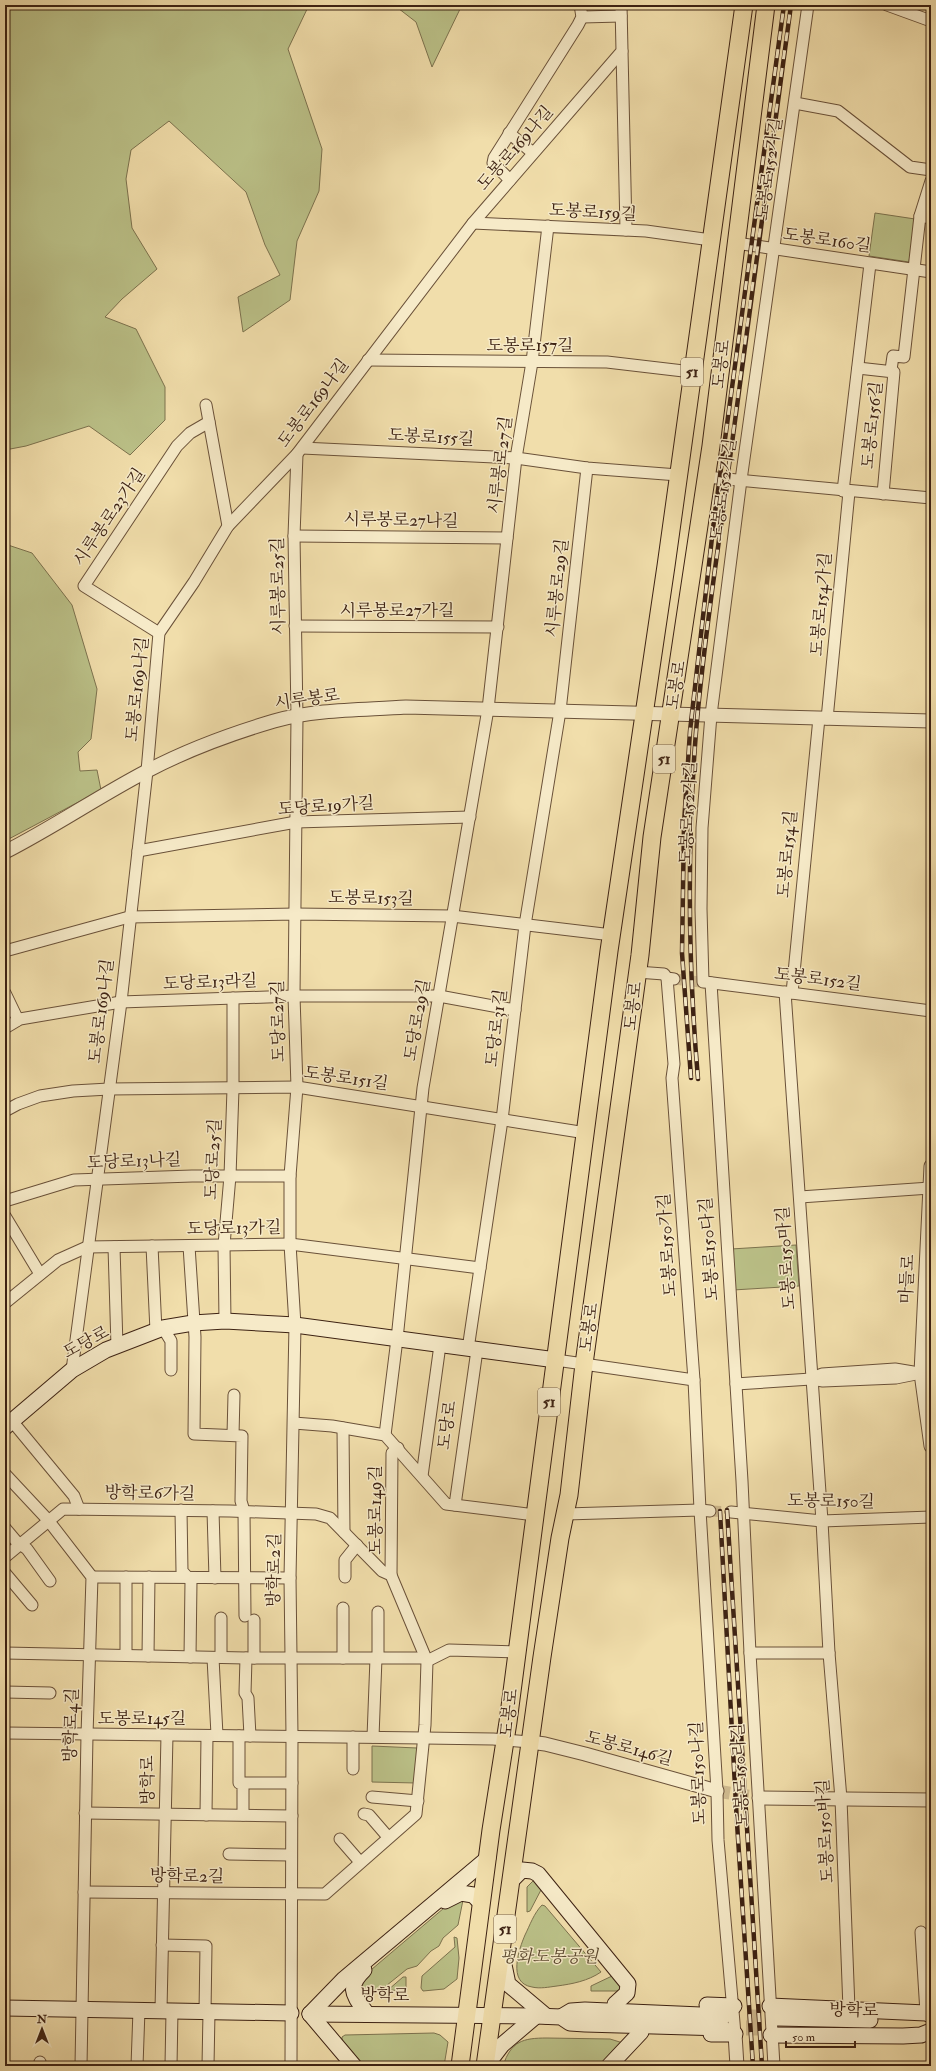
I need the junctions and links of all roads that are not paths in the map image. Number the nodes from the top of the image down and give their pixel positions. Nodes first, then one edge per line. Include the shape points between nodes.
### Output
1 (580, 5) edge
2 (744, 5) edge
3 (766, 5) edge
4 (808, 5) edge
5 (887, 5) edge
6 (621, 10) edge
7 (582, 17) junction
8 (931, 21) edge
9 (622, 51) junction
10 (795, 103) junction
11 (509, 133) junction
12 (533, 153) junction
13 (931, 170) edge
14 (510, 180) junction
15 (931, 181) edge
16 (926, 217) edge
17 (473, 223) junction
18 (548, 226) junction
19 (626, 230) junction
20 (711, 240) junction
21 (736, 243) junction
22 (774, 250) junction
23 (870, 264) junction
24 (914, 270) junction
25 (931, 272) edge
26 (368, 360) junction
27 (532, 362) junction
28 (858, 368) junction
29 (891, 370) junction
30 (692, 372) junction
31 (206, 405) dead end
32 (209, 422) junction
33 (299, 451) junction
34 (516, 458) junction
35 (588, 468) junction
36 (678, 475) junction
37 (706, 477) junction
38 (741, 480) junction
39 (846, 491) junction
40 (883, 494) junction
41 (931, 498) edge
42 (228, 526) junction
43 (294, 536) junction
44 (507, 538) junction
45 (295, 626) junction
46 (498, 627) junction
47 (159, 633) junction
48 (488, 709) junction
49 (560, 711) junction
50 (645, 714) junction
51 (671, 714) junction
52 (711, 715) junction
53 (297, 717) junction
54 (823, 719) junction
55 (931, 721) edge
56 (147, 771) junction
57 (470, 817) junction
58 (296, 822) junction
59 (138, 851) junction
60 (5, 852) edge
61 (296, 914) junction
62 (452, 916) junction
63 (129, 917) junction
64 (525, 925) junction
65 (612, 935) junction
66 (5, 951) edge
67 (637, 972) junction
68 (705, 982) junction
69 (788, 992) junction
70 (5, 993) edge
71 (294, 996) junction
72 (439, 996) junction
73 (232, 998) junction
74 (121, 1002) junction
75 (515, 1010) junction
76 (931, 1011) edge
77 (18, 1020) junction
78 (5, 1028) edge
79 (297, 1087) junction
80 (233, 1088) junction
81 (109, 1089) junction
82 (421, 1106) junction
83 (5, 1111) edge
84 (502, 1120) junction
85 (586, 1133) junction
86 (931, 1166) edge
87 (931, 1171) edge
88 (230, 1176) junction
89 (290, 1176) junction
90 (96, 1179) junction
91 (930, 1188) junction
92 (800, 1197) junction
93 (5, 1201) edge
94 (5, 1216) edge
95 (290, 1244) junction
96 (224, 1245) junction
97 (152, 1246) junction
98 (188, 1246) junction
99 (87, 1247) junction
100 (114, 1247) junction
101 (406, 1258) junction
102 (480, 1268) junction
103 (40, 1274) junction
104 (5, 1303) edge
105 (225, 1321) junction
106 (193, 1323) junction
107 (295, 1325) junction
108 (160, 1330) junction
109 (397, 1339) junction
110 (440, 1345) junction
111 (117, 1346) junction
112 (473, 1350) junction
113 (556, 1360) junction
114 (584, 1364) junction
115 (72, 1370) junction
116 (170, 1370) dead end
117 (922, 1373) junction
118 (811, 1379) junction
119 (694, 1380) junction
120 (736, 1384) junction
121 (234, 1395) dead end
122 (294, 1423) junction
123 (9, 1424) edge
124 (343, 1428) junction
125 (232, 1436) junction
126 (385, 1436) junction
127 (931, 1446) edge
128 (398, 1448) junction
129 (5, 1474) edge
130 (422, 1476) junction
131 (455, 1505) junction
132 (79, 1509) junction
133 (181, 1510) junction
134 (213, 1511) junction
135 (244, 1511) junction
136 (705, 1511) junction
137 (731, 1512) tunnel mouth
138 (292, 1513) junction
139 (566, 1514) junction
140 (742, 1514) junction
141 (534, 1515) junction
142 (931, 1517) edge
143 (48, 1520) junction
144 (822, 1521) junction
145 (5, 1528) edge
146 (344, 1532) junction
147 (21, 1544) junction
148 (357, 1545) junction
149 (5, 1557) edge
150 (5, 1573) edge
151 (392, 1575) junction
152 (92, 1577) junction
153 (345, 1577) dead end
154 (126, 1578) junction
155 (149, 1578) junction
156 (188, 1578) junction
157 (215, 1578) junction
158 (245, 1578) junction
159 (290, 1578) junction
160 (50, 1581) dead end
161 (32, 1605) dead end
162 (343, 1608) dead end
163 (378, 1612) dead end
164 (221, 1618) dead end
165 (516, 1652) junction
166 (5, 1653) edge
167 (829, 1653) junction
168 (90, 1654) junction
169 (750, 1654) junction
170 (126, 1655) junction
171 (148, 1656) junction
172 (190, 1657) junction
173 (217, 1657) junction
174 (250, 1658) junction
175 (291, 1658) junction
176 (343, 1658) junction
177 (377, 1658) junction
178 (426, 1660) junction
179 (5, 1692) edge
180 (50, 1693) dead end
181 (5, 1733) edge
182 (87, 1735) junction
183 (167, 1735) junction
184 (212, 1735) junction
185 (245, 1736) junction
186 (292, 1736) junction
187 (353, 1737) junction
188 (373, 1737) junction
189 (424, 1738) junction
190 (505, 1740) junction
191 (530, 1742) junction
192 (353, 1769) dead end
193 (243, 1783) junction
194 (292, 1784) junction
195 (717, 1792) junction
196 (372, 1797) dead end
197 (759, 1798) junction
198 (841, 1799) junction
199 (931, 1800) edge
200 (418, 1801) junction
201 (85, 1813) junction
202 (166, 1814) junction
203 (364, 1814) dead end
204 (206, 1815) junction
205 (243, 1815) junction
206 (292, 1816) junction
207 (388, 1837) junction
208 (340, 1839) dead end
209 (229, 1854) dead end
210 (291, 1855) junction
211 (488, 1858) junction
212 (360, 1862) junction
213 (512, 1880) junction
214 (84, 1892) junction
215 (164, 1892) junction
216 (290, 1894) junction
217 (482, 1903) junction
218 (921, 1932) dead end
219 (162, 1945) junction
220 (502, 1950) junction
221 (615, 2004) junction
222 (5, 2008) edge
223 (82, 2009) junction
224 (849, 2009) junction
225 (139, 2010) junction
226 (166, 2010) junction
227 (207, 2012) junction
228 (291, 2013) junction
229 (310, 2014) junction
230 (367, 2014) junction
231 (467, 2015) junction
232 (492, 2015) junction
233 (548, 2016) junction
234 (929, 2016) edge
235 (585, 2017) junction
236 (729, 2021) junction
237 (774, 2022) junction
238 (931, 2030) edge
239 (641, 2032) junction
240 (81, 2066) edge
241 (137, 2066) edge
242 (171, 2066) edge
243 (208, 2066) edge
244 (291, 2066) edge
245 (354, 2066) edge
246 (460, 2066) edge
247 (485, 2066) edge
248 (609, 2066) edge
249 (737, 2066) edge
250 (774, 2066) edge

1 - 7 street
2 - 20 main road, 도봉로 / 51
3 - 21 main road, 도봉로 / 51
4 - 10 street, 도봉로152가길
5 - 8 street
6 - 7 street
6 - 9 street
7 - 11 street
9 - 12 street, 도봉로169나길
9 - 19 street
10 - 13 street via 838,111 910,167
10 - 22 street, 도봉로152가길
11 - 12 street
11 - 14 street via 493,163
12 - 14 street, 도봉로169나길
14 - 17 street, 도봉로169나길
15 - 16 street
16 - 24 street
17 - 18 street, 도봉로159길
17 - 26 street, 도봉로169나길
18 - 19 street, 도봉로159길
18 - 27 street, 시루봉로27길
19 - 20 street, 도봉로159길
20 - 30 main road, 도봉로 / 51
21 - 22 street, 도봉로160길
21 - 37 main road, 도봉로 / 51
22 - 23 street, 도봉로160길
22 - 38 street, 도봉로152가길
23 - 24 street, 도봉로160길
23 - 28 street, 도봉로156길
24 - 25 street, 도봉로160길
24 - 29 street via 904,357 893,356
26 - 27 street, 도봉로157길
26 - 33 street, 도봉로169나길
27 - 30 street, 도봉로157길 via 607,362
27 - 34 street, 시루봉로27길
28 - 29 street, 도봉로156길
28 - 39 street, 도봉로156길
29 - 40 street, 도봉로156길 via 894,372
30 - 36 main road, 도봉로 / 51
31 - 32 street
32 - 42 street
32 - 47 street, 시루봉로23가길 via 190,433 177,446 84,586
33 - 34 street, 도봉로155길
33 - 42 street, 도봉로169나길
33 - 43 street, 시루봉로25길
34 - 35 street, 도봉로155길
34 - 44 street, 시루봉로27길
35 - 36 street, 도봉로155길
35 - 49 street, 시루봉로29길
36 - 50 main road, 도봉로 / 51
37 - 38 street, 도봉로156길
37 - 51 main road, 도봉로 / 51
38 - 39 street, 도봉로156길
38 - 52 street, 도봉로152가길
39 - 40 street, 도봉로156길
39 - 54 street, 도봉로154가길
40 - 41 street, 도봉로156길
42 - 47 street, 도봉로169나길
43 - 44 street, 시루봉로27나길
43 - 45 street, 시루봉로25길
44 - 46 street, 시루봉로27길
45 - 46 street, 시루봉로27가길
45 - 53 street, 시루봉로25길
46 - 48 street, 시루봉로27길
47 - 56 street, 도봉로169나길
48 - 49 street, 시루봉로
48 - 53 street, 시루봉로 via 406,707
48 - 57 street, 도당로29길
49 - 50 street, 시루봉로
49 - 64 street, 도당로31길
50 - 51 street
50 - 65 main road, 도봉로 / 51
51 - 52 street
51 - 67 main road, 도봉로 / 51 via 652,837
52 - 54 street
52 - 68 street, 도봉로152가길 via 702,828 701,909
53 - 56 street, 시루봉로 via 275,721 221,738
53 - 58 street, 도당로27길
54 - 55 street
54 - 69 street, 도봉로154길
56 - 59 street, 도봉로169나길
56 - 60 street, 시루봉로 via 41,834
57 - 58 street, 도당로19가길
57 - 62 street, 도당로29길
58 - 59 street, 도당로19가길
58 - 61 street, 도당로27길
59 - 63 street, 도봉로169나길
61 - 62 street, 도봉로153길
61 - 63 street, 도봉로153길
61 - 71 street, 도당로27길
62 - 64 street, 도봉로153길
62 - 72 street, 도당로29길
63 - 66 street, 도봉로153길
63 - 74 street, 도봉로169나길
64 - 65 street, 도봉로153길
64 - 75 street, 도당로31길
65 - 85 main road, 도봉로 / 51
67 - 114 main road, 도봉로 / 51
67 - 119 street, 도봉로150가길 via 664,974 670,979 674,1064 672,1078
68 - 69 street, 도봉로152길
68 - 120 street, 도봉로150다길
69 - 76 street, 도봉로152길
69 - 92 street, 도봉로150마길
70 - 77 street
71 - 72 street, 도당로13라길
71 - 73 street, 도당로13라길
71 - 79 street, 도당로27길
72 - 75 street, 도당로13라길
72 - 82 street, 도당로29길
73 - 74 street, 도당로13라길
73 - 80 street, 도당로25길
74 - 77 street, 도당로13라길
74 - 81 street, 도봉로169나길
75 - 84 street, 도당로31길
77 - 78 street, 도당로13라길
79 - 80 street, 도봉로151길
79 - 82 street, 도봉로151길
79 - 89 street, 도당로27길
80 - 81 street, 도봉로151길
80 - 88 street, 도당로25길
81 - 83 street, 도봉로151길 via 40,1096
81 - 90 street, 도봉로169나길
82 - 84 street, 도봉로151길
82 - 101 street, 도당로29길
84 - 85 street, 도봉로151길
84 - 102 street, 도당로31길
85 - 113 main road, 도봉로 / 51
86 - 87 street, 마들로
87 - 91 street, 마들로
88 - 89 street, 도당로13나길
88 - 90 street, 도당로13나길
88 - 96 street, 도당로25길
89 - 95 street, 도당로27길
90 - 93 street, 도당로13나길 via 74,1180
90 - 99 street, 도봉로169나길
91 - 92 street
91 - 117 street, 마들로
92 - 118 street, 도봉로150마길
94 - 103 street
95 - 96 street, 도당로13가길
95 - 101 street, 도당로13가길
95 - 107 street, 도당로27길
96 - 98 street, 도당로13가길
96 - 105 street, 도당로25길
97 - 98 street, 도당로13가길
97 - 100 street, 도당로13가길
97 - 108 street
98 - 106 street
99 - 100 street, 도당로13가길
99 - 103 street, 도당로13가길 via 58,1260
99 - 115 street, 도봉로169나길
100 - 111 street
101 - 102 street, 도당로13가길
101 - 109 street, 도당로29길
102 - 112 street, 도당로31길
103 - 104 street, 도당로13가길
105 - 106 main road, 도당로
105 - 107 main road, 도당로
106 - 108 main road, 도당로
106 - 125 street via 194,1434
107 - 109 main road, 도당로
107 - 122 street, 방학로2길
108 - 111 main road, 도당로
108 - 116 street via 170,1341
109 - 110 main road, 도당로
109 - 126 street
110 - 112 main road, 도당로
110 - 130 street, 도당로
111 - 115 main road, 도당로
112 - 113 main road, 도당로
112 - 131 street, 도당로
113 - 114 street, 도봉로
113 - 141 main road, 도봉로 / 51
114 - 119 street, 도봉로
114 - 139 main road, 도봉로 / 51
115 - 123 main road, 도당로
117 - 118 street via 896,1378 823,1381
117 - 127 street, 마들로
118 - 120 street
118 - 144 street, 도봉로150마길
119 - 136 street, 도봉로150가길
120 - 140 street, 도봉로150다길
121 - 125 street
122 - 124 street
122 - 138 street, 방학로2길
123 - 132 street, 도당로 via 74,1496
124 - 126 street
124 - 146 street, 도봉로149길
125 - 135 street via 242,1436 241,1501
126 - 128 street, 도봉로149길
128 - 130 street, 도봉로149길
128 - 151 street, 도봉로149길 via 392,1453
129 - 143 street
130 - 131 street, 도봉로149길 via 446,1504
131 - 141 street, 도봉로149길
132 - 133 street, 방학로6가길
132 - 143 street, 방학로6가길 via 62,1509
133 - 134 street, 방학로6가길
133 - 156 street via 182,1571
134 - 135 street, 방학로6가길
134 - 157 street
135 - 138 street, 방학로6가길
135 - 158 street
136 - 139 street
136 - 195 street, 도봉로150나길
137 - 140 street, 도봉로150길
138 - 146 street, 방학로6가길 via 316,1514 330,1518
138 - 159 street, 방학로2길
139 - 191 main road, 도봉로 / 51 via 560,1538
140 - 144 street, 도봉로150길
140 - 169 street, 도봉로150라길
141 - 165 main road, 도봉로 / 51
142 - 144 street, 도봉로150길
143 - 147 street, 방학로6가길
143 - 152 street
144 - 167 street, 도봉로150바길
145 - 147 street
146 - 148 street, 방학로6가길
147 - 149 street, 방학로6가길
147 - 160 street
148 - 151 street, 방학로6가길 via 382,1571
148 - 153 street via 345,1560
150 - 161 street
151 - 178 street
152 - 154 street
152 - 168 street, 방학로4길
154 - 155 street
154 - 170 street
155 - 156 street
155 - 171 street
156 - 157 street
156 - 172 street via 191,1581
157 - 158 street
158 - 159 street
158 - 174 street via 250,1618
159 - 175 street, 방학로2길
162 - 176 street
163 - 177 street
164 - 173 street, 도봉로145길
165 - 178 street via 449,1650
165 - 190 main road, 도봉로 / 51
166 - 168 street
167 - 169 street
167 - 198 street, 도봉로150바길
168 - 170 street
168 - 182 street, 방학로4길
169 - 197 street, 도봉로150라길
170 - 171 street
171 - 172 street
172 - 173 street
173 - 174 street
173 - 184 street, 도봉로145길
174 - 175 street
174 - 185 street via 244,1693 248,1698
175 - 176 street
175 - 186 street, 방학로2길
176 - 177 street
177 - 178 street
177 - 188 street
178 - 189 street
179 - 180 street
181 - 182 street, 도봉로145길
182 - 183 street, 도봉로145길
182 - 201 street, 방학로4길
183 - 184 street, 도봉로145길
183 - 202 street, 방학로
184 - 185 street, 도봉로145길
184 - 204 street, 도봉로145길
185 - 186 street, 도봉로145길
185 - 193 street via 239,1783
186 - 187 street, 도봉로145길
186 - 194 street, 방학로2길
187 - 188 street, 도봉로145길
187 - 192 street
188 - 189 street, 도봉로145길
189 - 190 street, 도봉로145길
189 - 200 street
190 - 191 street, 도봉로145길
190 - 211 main road, 도봉로 / 51
191 - 195 street, 도봉로146길 via 585,1754
191 - 213 main road, 도봉로 / 51
193 - 194 street
193 - 205 street
194 - 206 street, 방학로2길
195 - 236 street, 도봉로150나길
196 - 200 street
197 - 198 street
197 - 237 street, 도봉로150라길
198 - 199 street
198 - 224 street, 도봉로150바길
200 - 207 street via 416,1814
201 - 202 street
201 - 214 street, 방학로4길
202 - 204 street
202 - 215 street, 방학로
203 - 207 street via 369,1815
204 - 205 street
205 - 206 street
206 - 210 street, 방학로2길
207 - 212 street
208 - 212 street
209 - 210 street
210 - 216 street, 방학로2길
211 - 217 main road, 도봉로 / 51
211 - 229 main road via 344,1980
212 - 216 street via 325,1894
213 - 220 main road, 도봉로 / 51
213 - 221 main road via 522,1870 538,1874 628,1984 627,1994
214 - 215 street, 방학로2길
214 - 223 street, 방학로4길
215 - 216 street, 방학로2길
215 - 219 street, 방학로
216 - 228 street, 방학로2길
217 - 230 main road via 468,1894 461,1893 450,1897 360,1973 354,1979 353,1990
217 - 231 main road, 도봉로 / 51
218 - 234 street
219 - 226 street, 방학로
219 - 227 street via 206,1946
220 - 232 main road, 도봉로 / 51
220 - 233 main road via 508,1984
221 - 235 main road via 596,2005
221 - 236 main road
222 - 223 main road, 방학로
223 - 225 main road, 방학로
223 - 240 street
224 - 234 main road
224 - 237 main road
225 - 226 main road, 방학로
225 - 241 street
226 - 227 main road, 방학로
226 - 242 street, 방학로
227 - 228 main road, 방학로
227 - 243 street
228 - 229 street, 방학로
228 - 244 street, 방학로2길
229 - 230 main road, 방학로
229 - 245 main road
230 - 231 main road, 방학로
231 - 232 main road, 방학로
231 - 246 main road, 도봉로 / 51
232 - 233 main road, 방학로
232 - 247 main road, 도봉로 / 51
233 - 235 main road, 방학로 via 571,2011
233 - 247 main road via 502,2045
234 - 237 main road, 방학로
235 - 236 main road, 방학로
235 - 239 main road via 596,2032
236 - 239 main road
236 - 249 street
237 - 238 main road via 903,2036 921,2035
237 - 250 street, 도봉로150라길
239 - 248 main road

